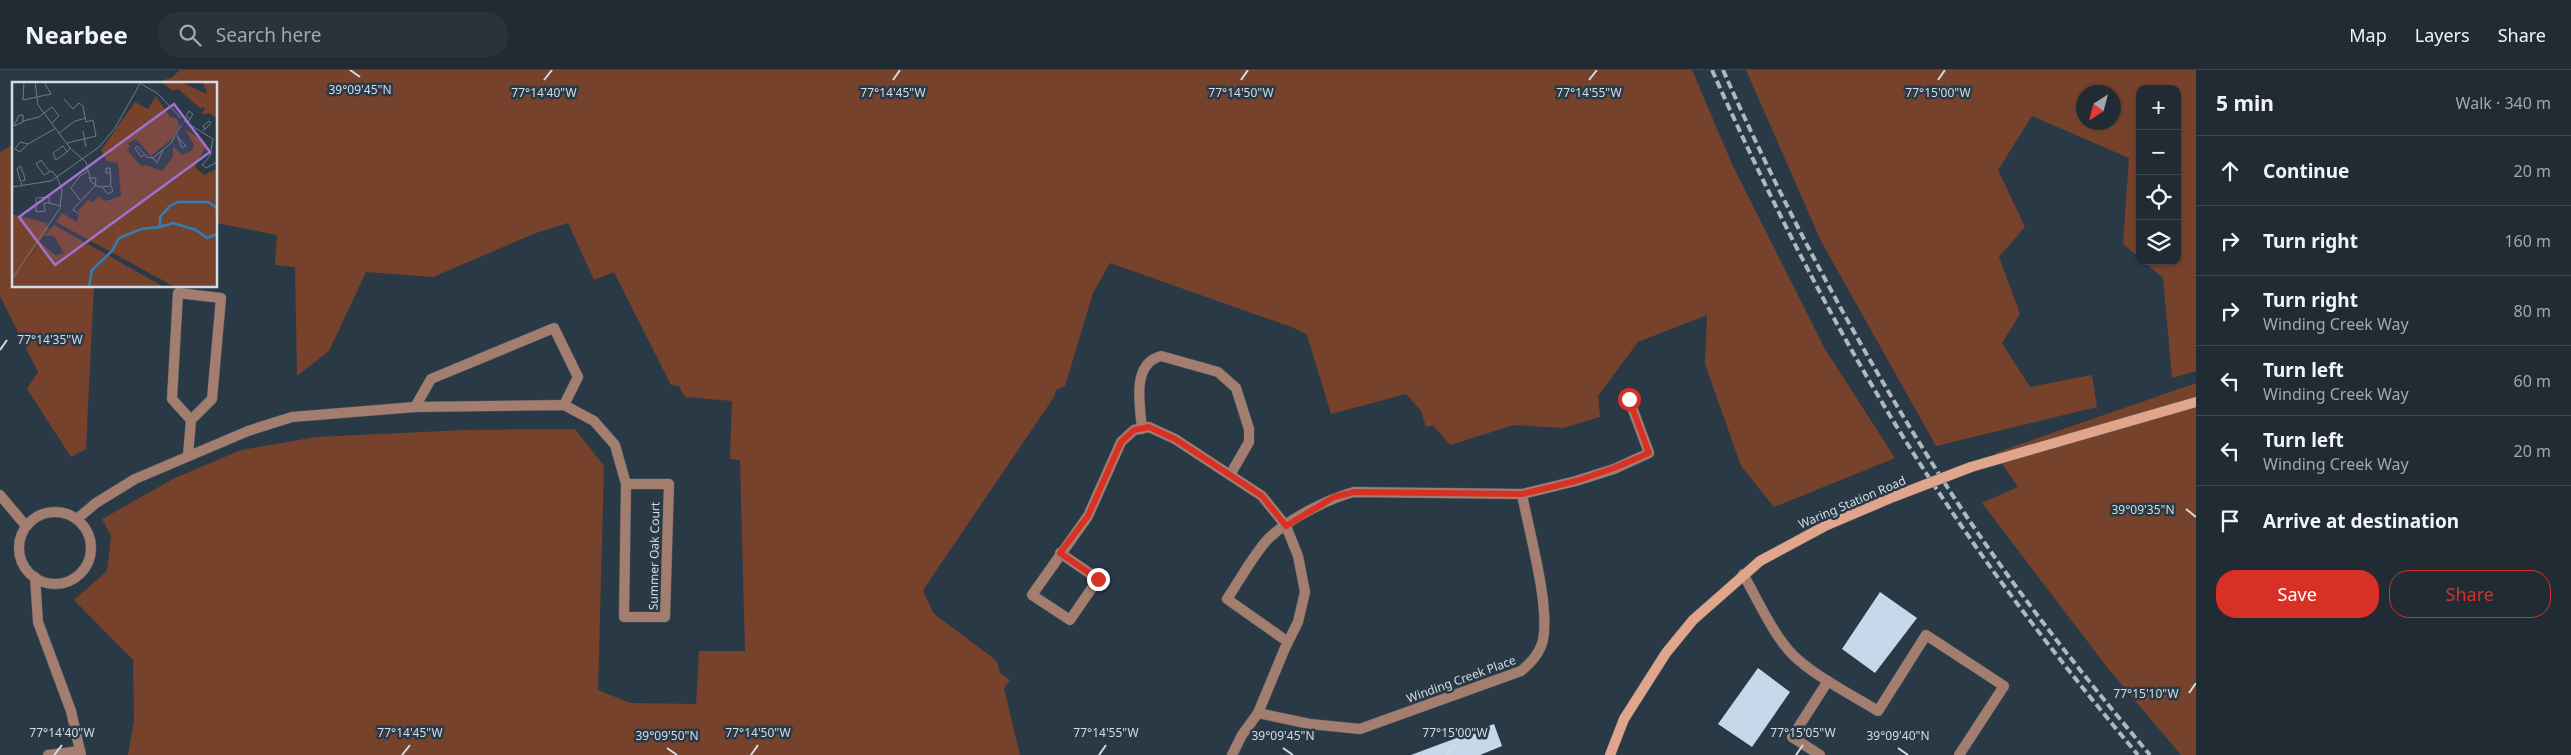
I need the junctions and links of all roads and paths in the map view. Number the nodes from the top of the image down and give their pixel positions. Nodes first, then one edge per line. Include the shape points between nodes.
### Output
1 (1629, 399) dead end
2 (2196, 402) edge
3 (564, 405) junction
4 (415, 407) junction
5 (191, 420) junction
6 (1142, 429) junction
7 (188, 455) junction
8 (1230, 475) junction
9 (626, 484) junction
10 (1522, 494) junction
11 (0, 495) edge
12 (77, 519) junction
13 (26, 526) junction
14 (1286, 526) junction
15 (1060, 553) junction
16 (1743, 574) junction
17 (35, 577) junction
18 (1288, 642) junction
19 (1828, 681) junction
20 (1258, 714) junction
21 (80, 753) edge
22 (48, 755) edge
23 (1232, 755) edge
24 (1610, 755) edge
25 (1820, 755) edge
26 (1959, 755) edge

1 - 10 street via 1649,453 1576,481
2 - 16 street, Waring Station Road, bridge via 1971,467 1791,542
3 - 4 street, Summer Oak Court
3 - 4 street via 578,377 554,328 431,379
3 - 9 street, Summer Oak Court via 594,421 615,446
4 - 7 street, Summer Oak Court via 292,417
5 - 5 street via 212,399 221,298 178,293 172,399
5 - 7 street
6 - 8 street via 1149,427 1175,439
6 - 8 street via 1139,382 1153,358 1161,356 1218,372 1236,388 1249,429 1249,442
6 - 15 street via 1134,430 1121,442 1088,516
7 - 12 street, Summer Oak Court via 136,479 96,503
8 - 14 street via 1262,496
9 - 9 street, Summer Oak Court via 624,617 665,617 668,484
10 - 14 street via 1354,492 1334,497
10 - 20 street, Winding Creek Place via 1543,598 1543,640 1534,659 1521,672 1360,729
11 - 13 street
12 - 13 street via 54,512 38,516
12 - 17 street via 90,539 88,564 80,574 58,584
13 - 17 street via 19,548 26,569
14 - 18 street via 1298,556 1305,592 1298,622
14 - 18 street via 1269,539 1227,599
15 - 15 street via 1098,579 1070,620 1032,595
16 - 19 street via 1793,655
16 - 24 street, Waring Station Road via 1693,620 1666,654 1624,719
17 - 21 street via 38,622 71,711
18 - 20 street
19 - 25 street via 1792,737
19 - 26 street via 1878,711 1926,635 2004,686
20 - 23 street
21 - 22 street

